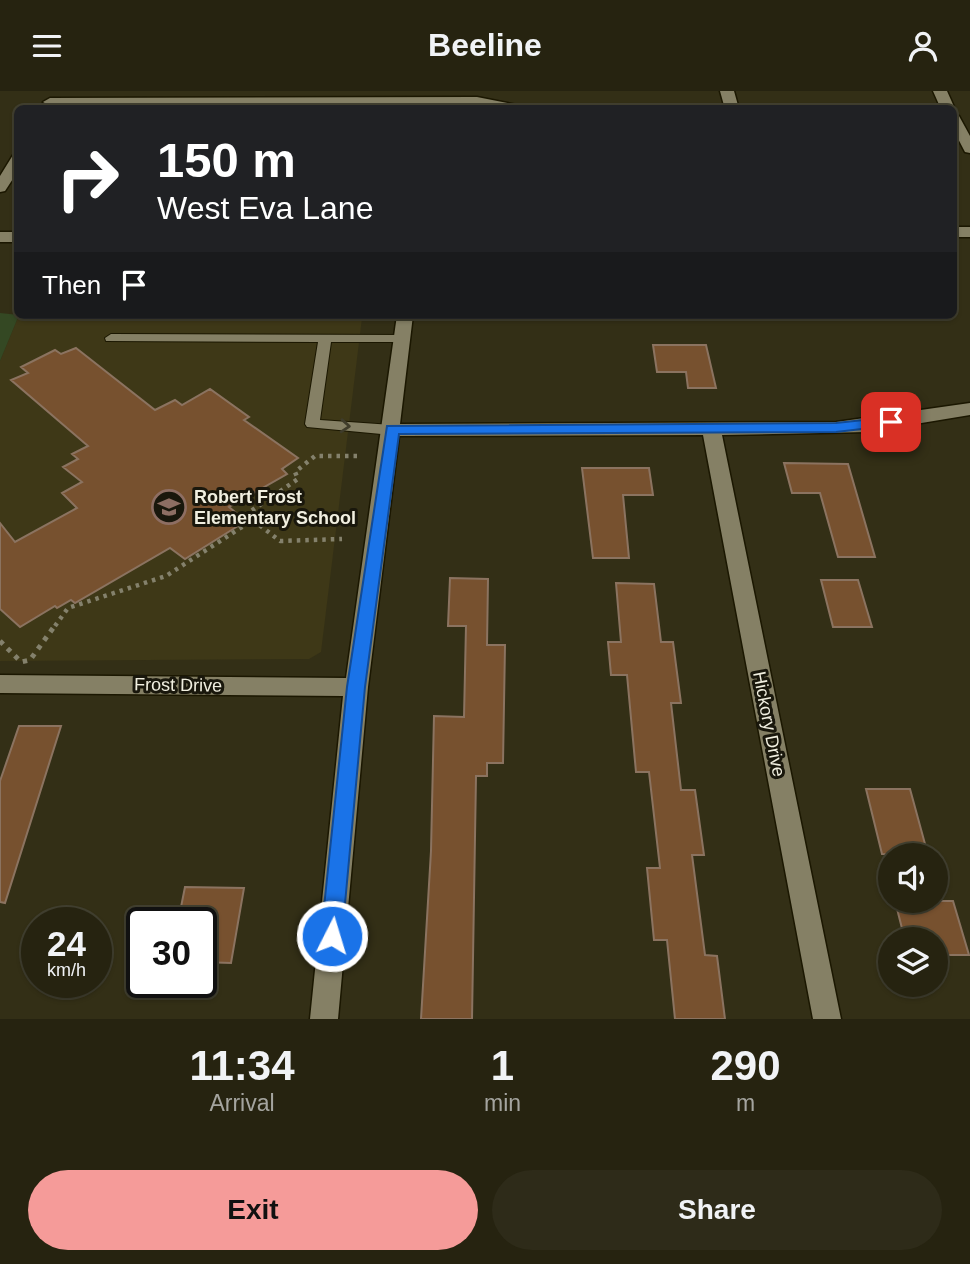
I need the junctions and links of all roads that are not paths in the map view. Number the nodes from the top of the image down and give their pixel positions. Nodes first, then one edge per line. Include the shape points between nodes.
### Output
1 (278, 96) edge
2 (51, 101) edge
3 (508, 101) edge
4 (957, 125) edge
5 (970, 149) edge
6 (14, 165) edge
7 (0, 188) edge
8 (404, 319) edge
9 (111, 338) dead end
10 (325, 338) junction
11 (402, 338) junction
12 (970, 409) edge
13 (392, 429) junction
14 (711, 429) junction
15 (0, 684) edge
16 (356, 687) junction
17 (324, 1019) edge
18 (827, 1019) edge

1 - 2 street
1 - 3 street
4 - 5 street
6 - 7 street
8 - 11 street
9 - 10 lane
10 - 11 lane
10 -> 13 lane via 312,424
11 - 13 street
12 - 14 street via 867,426
13 - 14 street
13 - 16 street
14 - 18 street, Hickory Drive
15 - 16 street, Frost Drive
16 - 17 street

